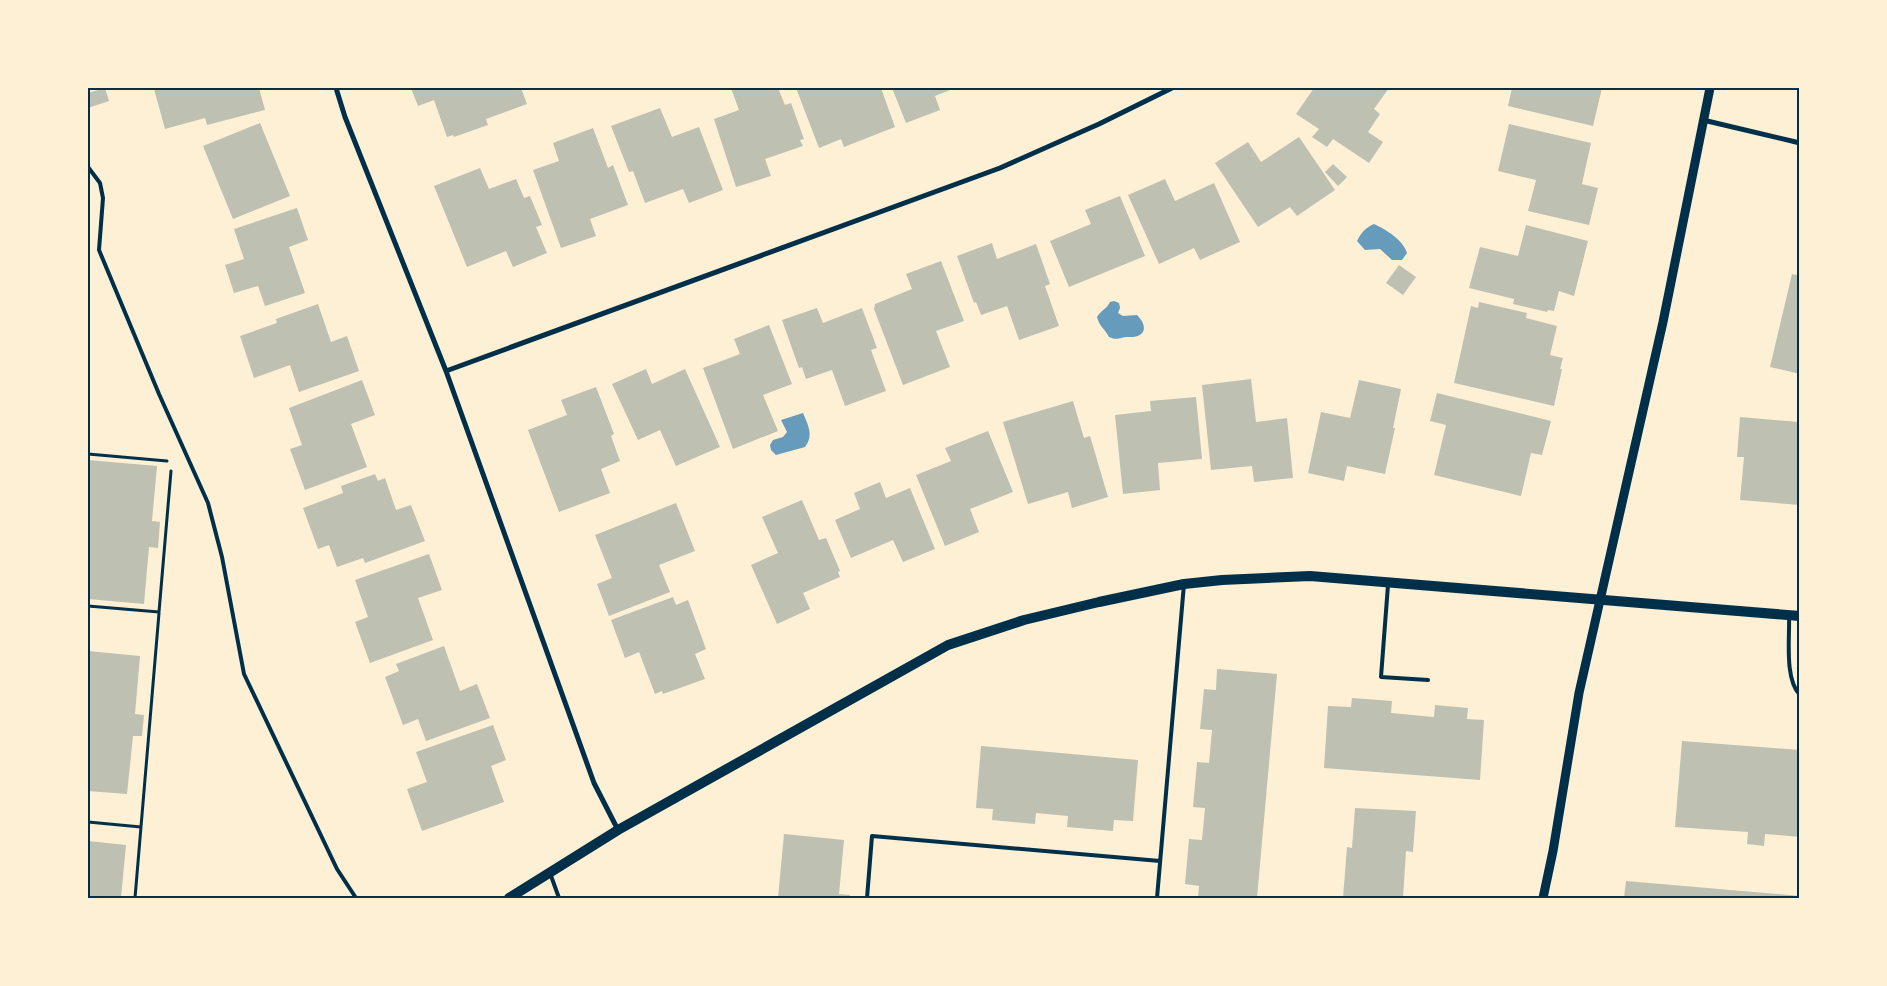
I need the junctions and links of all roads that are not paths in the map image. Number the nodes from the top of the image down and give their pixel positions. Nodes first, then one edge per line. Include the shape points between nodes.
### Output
1 (336, 88) edge
2 (1172, 88) edge
3 (1710, 88) edge
4 (1704, 120) junction
5 (1800, 143) edge
6 (88, 167) edge
7 (446, 371) junction
8 (1389, 582) junction
9 (1184, 584) junction
10 (1601, 600) junction
11 (1794, 615) edge
12 (1428, 680) dead end
13 (1800, 695) edge
14 (618, 830) junction
15 (1160, 861) junction
16 (550, 873) junction
17 (356, 898) edge
18 (508, 898) edge
19 (559, 898) edge
20 (867, 898) edge
21 (1157, 898) edge
22 (1543, 898) edge

1 - 7 street
2 - 7 street via 1000,168
3 - 4 street
4 - 5 street
4 - 10 street
6 - 17 lane via 100,183 104,198 99,250 208,503 222,557 244,674 337,869
7 - 14 street via 594,783
8 - 9 main road via 1310,576
8 - 10 main road
8 - 12 lane via 1381,677
9 - 14 main road via 1024,620 948,645
9 - 15 lane
10 - 11 main road
10 - 22 street via 1579,693
11 - 13 lane via 1790,677
14 - 16 main road
15 - 20 lane via 872,836
15 - 21 lane
16 - 18 main road
16 - 19 lane

